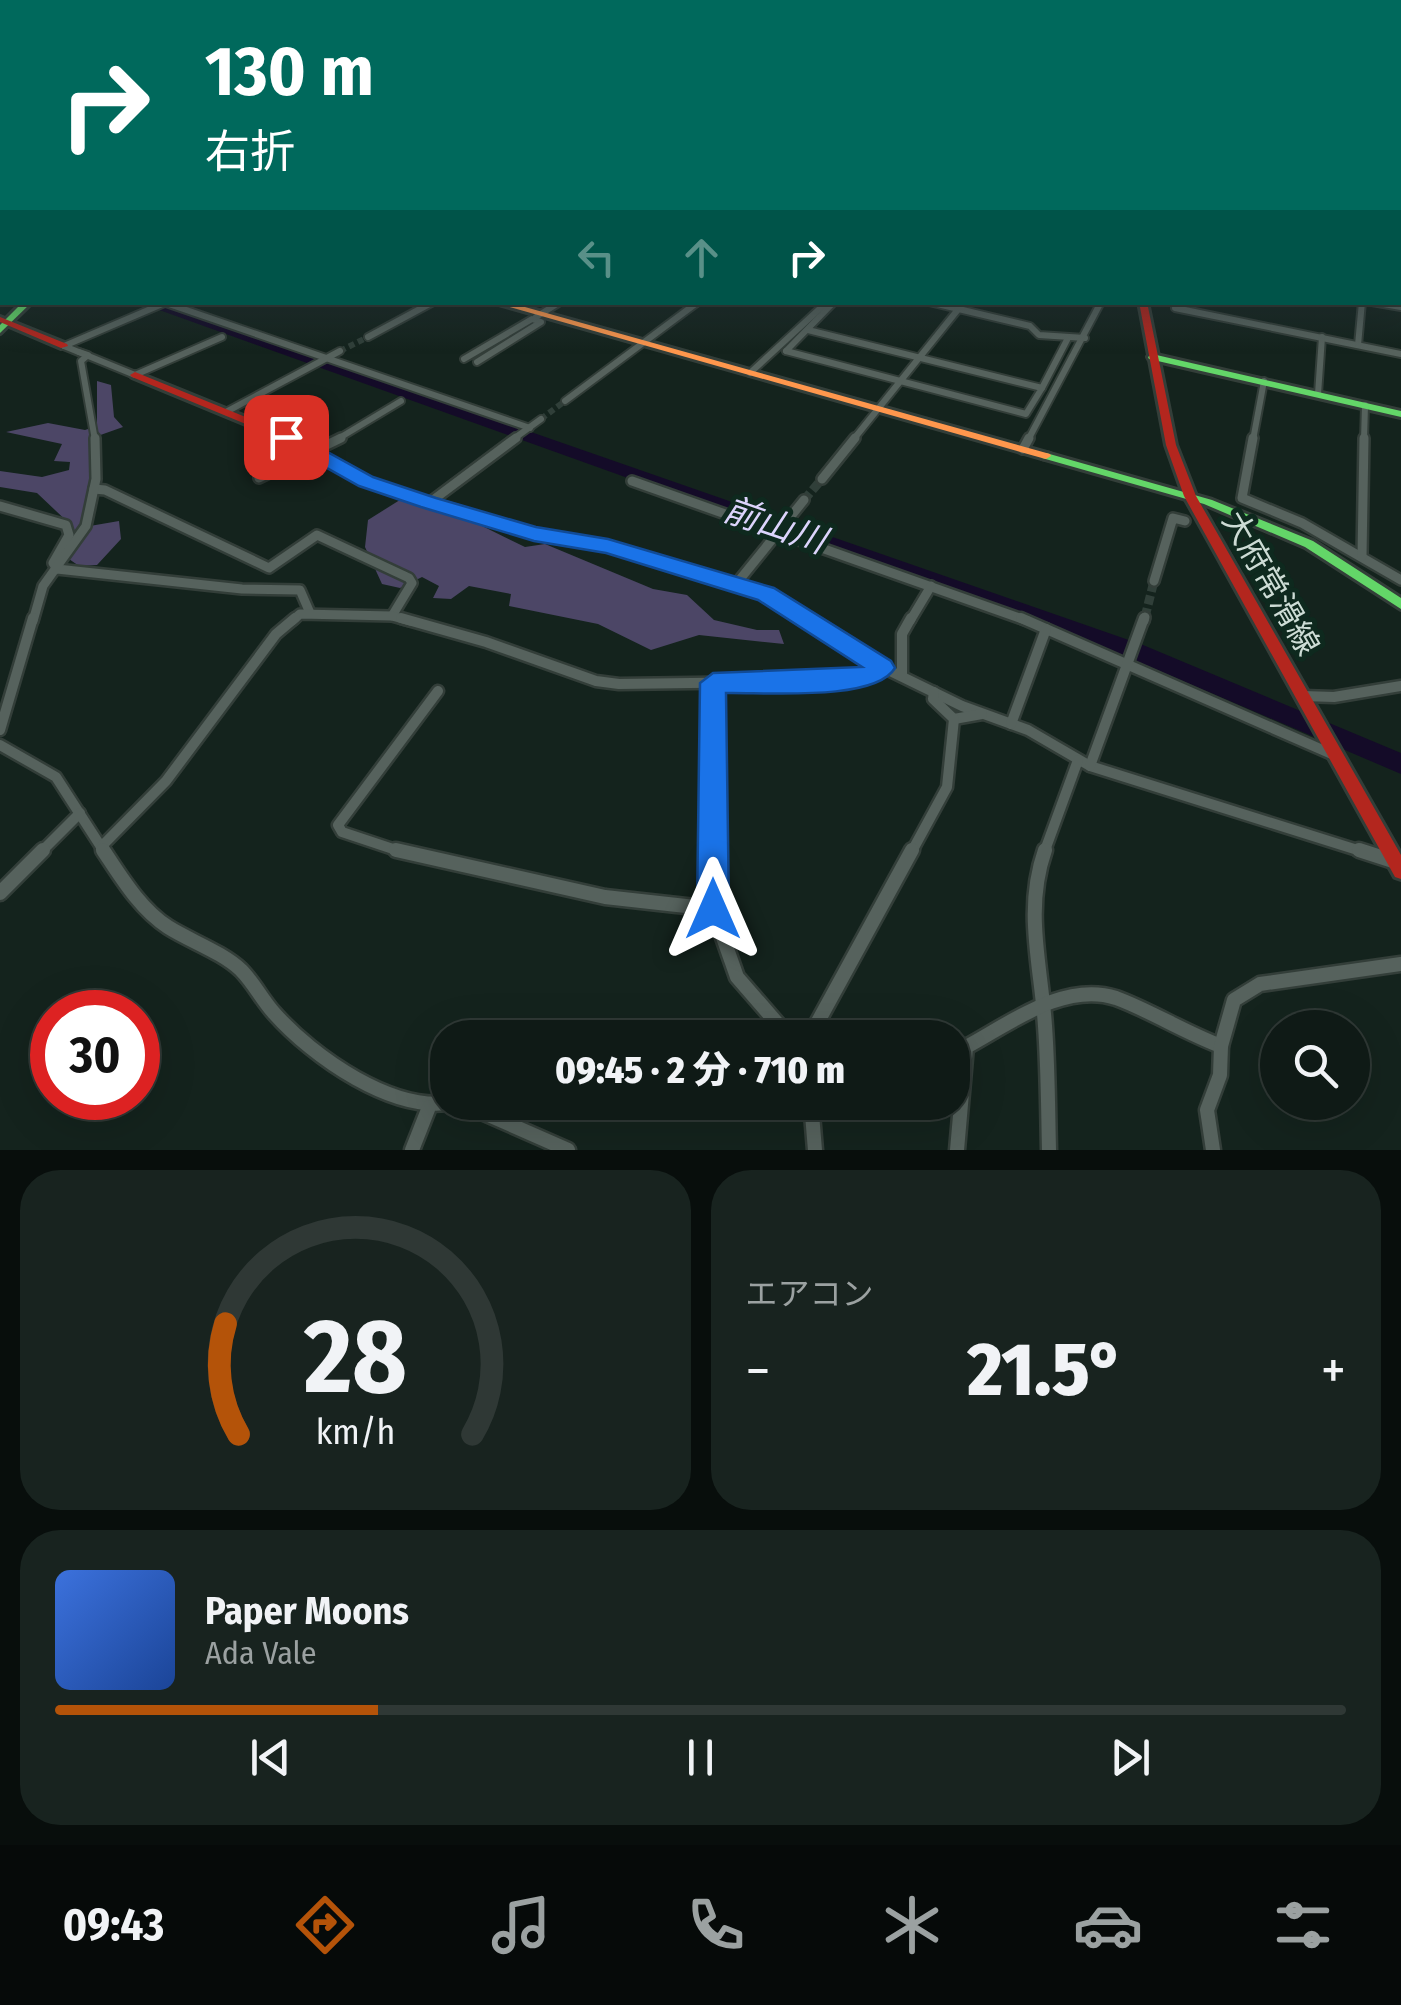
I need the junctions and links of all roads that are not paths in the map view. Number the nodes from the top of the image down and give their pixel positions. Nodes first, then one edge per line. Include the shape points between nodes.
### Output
1 (25, 305) edge
2 (160, 305) edge
3 (170, 305) edge
4 (427, 305) edge
5 (505, 305) edge
6 (556, 305) edge
7 (564, 305) edge
8 (694, 305) edge
9 (827, 305) edge
10 (828, 305) edge
11 (1100, 305) edge
12 (1144, 305) edge
13 (1176, 305) edge
14 (1362, 305) edge
15 (962, 306) edge
16 (540, 317) junction
17 (3, 324) edge
18 (808, 330) junction
19 (222, 337) dead end
20 (368, 337) tunnel mouth
21 (1068, 338) junction
22 (1085, 338) junction
23 (1322, 338) junction
24 (643, 343) junction
25 (1358, 345) junction
26 (64, 346) junction
27 (340, 351) tunnel mouth
28 (79, 352) junction
29 (1401, 354) edge
30 (1152, 356) junction
31 (919, 358) junction
32 (464, 359) dead end
33 (325, 360) junction
34 (476, 362) dead end
35 (750, 373) junction
36 (135, 375) junction
37 (901, 381) junction
38 (1264, 382) junction
39 (1042, 388) junction
40 (1318, 394) junction
41 (402, 400) dead end
42 (565, 401) tunnel mouth
43 (1365, 405) junction
44 (878, 408) junction
45 (226, 412) junction
46 (1401, 414) edge
47 (541, 419) tunnel mouth
48 (529, 429) junction
49 (1023, 448) junction
50 (316, 454) junction
51 (259, 478) dead end
52 (822, 479) tunnel mouth
53 (632, 482) dead end
54 (94, 489) junction
55 (1190, 496) junction
56 (804, 500) tunnel mouth
57 (428, 502) junction
58 (0, 506) edge
59 (789, 519) joint
60 (1185, 521) dead end
61 (778, 533) junction
62 (1362, 556) junction
63 (57, 569) junction
64 (1401, 580) edge
65 (1154, 581) tunnel mouth
66 (737, 584) junction
67 (931, 586) junction
68 (1401, 604) edge
69 (310, 614) junction
70 (392, 616) junction
71 (1145, 617) tunnel mouth
72 (1046, 628) junction
73 (1126, 663) junction
74 (882, 668) junction
75 (902, 675) junction
76 (713, 683) junction
77 (1401, 686) edge
78 (438, 692) dead end
79 (934, 692) junction
80 (1303, 696) junction
81 (982, 714) junction
82 (954, 719) junction
83 (1010, 724) junction
84 (0, 730) edge
85 (0, 745) edge
86 (1334, 751) junction
87 (1084, 762) junction
88 (80, 813) junction
89 (101, 847) junction
90 (1398, 866) edge
91 (0, 894) edge
92 (713, 909) junction
93 (1401, 964) edge
94 (1043, 1010) junction
95 (774, 1020) edge
96 (818, 1020) edge
97 (1221, 1046) junction
98 (428, 1107) joint
99 (499, 1120) edge
100 (812, 1120) edge
101 (412, 1150) edge
102 (568, 1150) edge
103 (815, 1150) edge
104 (957, 1150) edge
105 (1048, 1150) edge
106 (1213, 1150) edge

1 - 17 street
2 - 26 street
3 - 33 street
4 - 20 street
5 - 16 street
6 - 16 street
7 - 16 street
8 - 24 street
9 - 35 street
10 - 18 street
11 - 22 street
12 - 30 street, 大府常滑線
13 - 23 street
14 - 25 street
15 - 21 street
15 - 31 street
16 - 24 street
16 - 32 street
16 - 34 street
17 - 26 street
18 - 31 street
18 - 37 street via 786,351
19 - 36 street
21 - 22 street
21 - 39 street
22 - 49 street
23 - 25 street
23 - 40 street
24 - 35 street
24 - 42 street
25 - 29 street
26 - 28 street
27 - 33 street
28 - 36 street
28 - 54 street via 88,356 81,361 94,409
30 - 38 street
30 - 55 street, 大府常滑線
31 - 37 street
31 - 39 street
33 - 45 street
33 - 48 street
35 - 44 street
36 - 45 street
37 - 39 street via 1026,414
37 - 44 street
38 - 40 street
38 - 62 street via 1242,498
40 - 43 street
41 - 50 street
43 - 46 street
43 - 62 street
44 - 49 street
44 - 52 street
45 - 50 street
47 - 48 street
48 - 57 street
49 - 55 street
50 - 51 street
50 - 57 street via 366,482
53 - 61 street
54 - 63 street via 86,526
54 - 70 street via 269,568 317,535 409,578
55 - 68 street via 1309,544
55 - 80 street, 大府常滑線
56 - 59 street
57 - 66 street
58 - 63 street via 66,525 69,535 52,563
59 - 61 street
60 - 65 street via 1173,518
61 - 66 street
61 - 67 street
62 - 64 street
63 - 69 street via 300,590
63 - 84 street via 43,586
66 - 74 street via 782,602
67 - 72 street
67 - 75 street via 902,634
69 - 70 street
69 - 89 street via 294,617 276,634 166,781
70 - 76 street via 596,681
71 - 73 street
72 - 73 street
72 - 83 street
73 - 86 street
73 - 87 street
74 - 75 street
74 - 76 street via 842,681
75 - 79 street
76 - 92 street
77 - 80 street
78 - 92 street via 338,825 342,832 560,889
79 - 81 street
79 - 82 street
80 - 86 street, 大府常滑線
81 - 82 street
81 - 83 street
82 - 96 street via 947,786
83 - 87 street
85 - 88 street via 46,769
86 - 90 street, 大府常滑線
87 - 90 street
87 - 94 street via 1033,884
88 - 89 street
88 - 91 street
89 - 98 street via 163,924 240,969 276,1016 346,1072
92 - 95 street via 737,978
93 - 97 street via 1260,984 1234,1000
94 - 97 street via 1071,996 1101,994
94 - 104 street via 966,1047
94 - 105 street
97 - 106 street via 1220,1074 1207,1110
98 - 101 street
99 - 102 street
100 - 103 street

